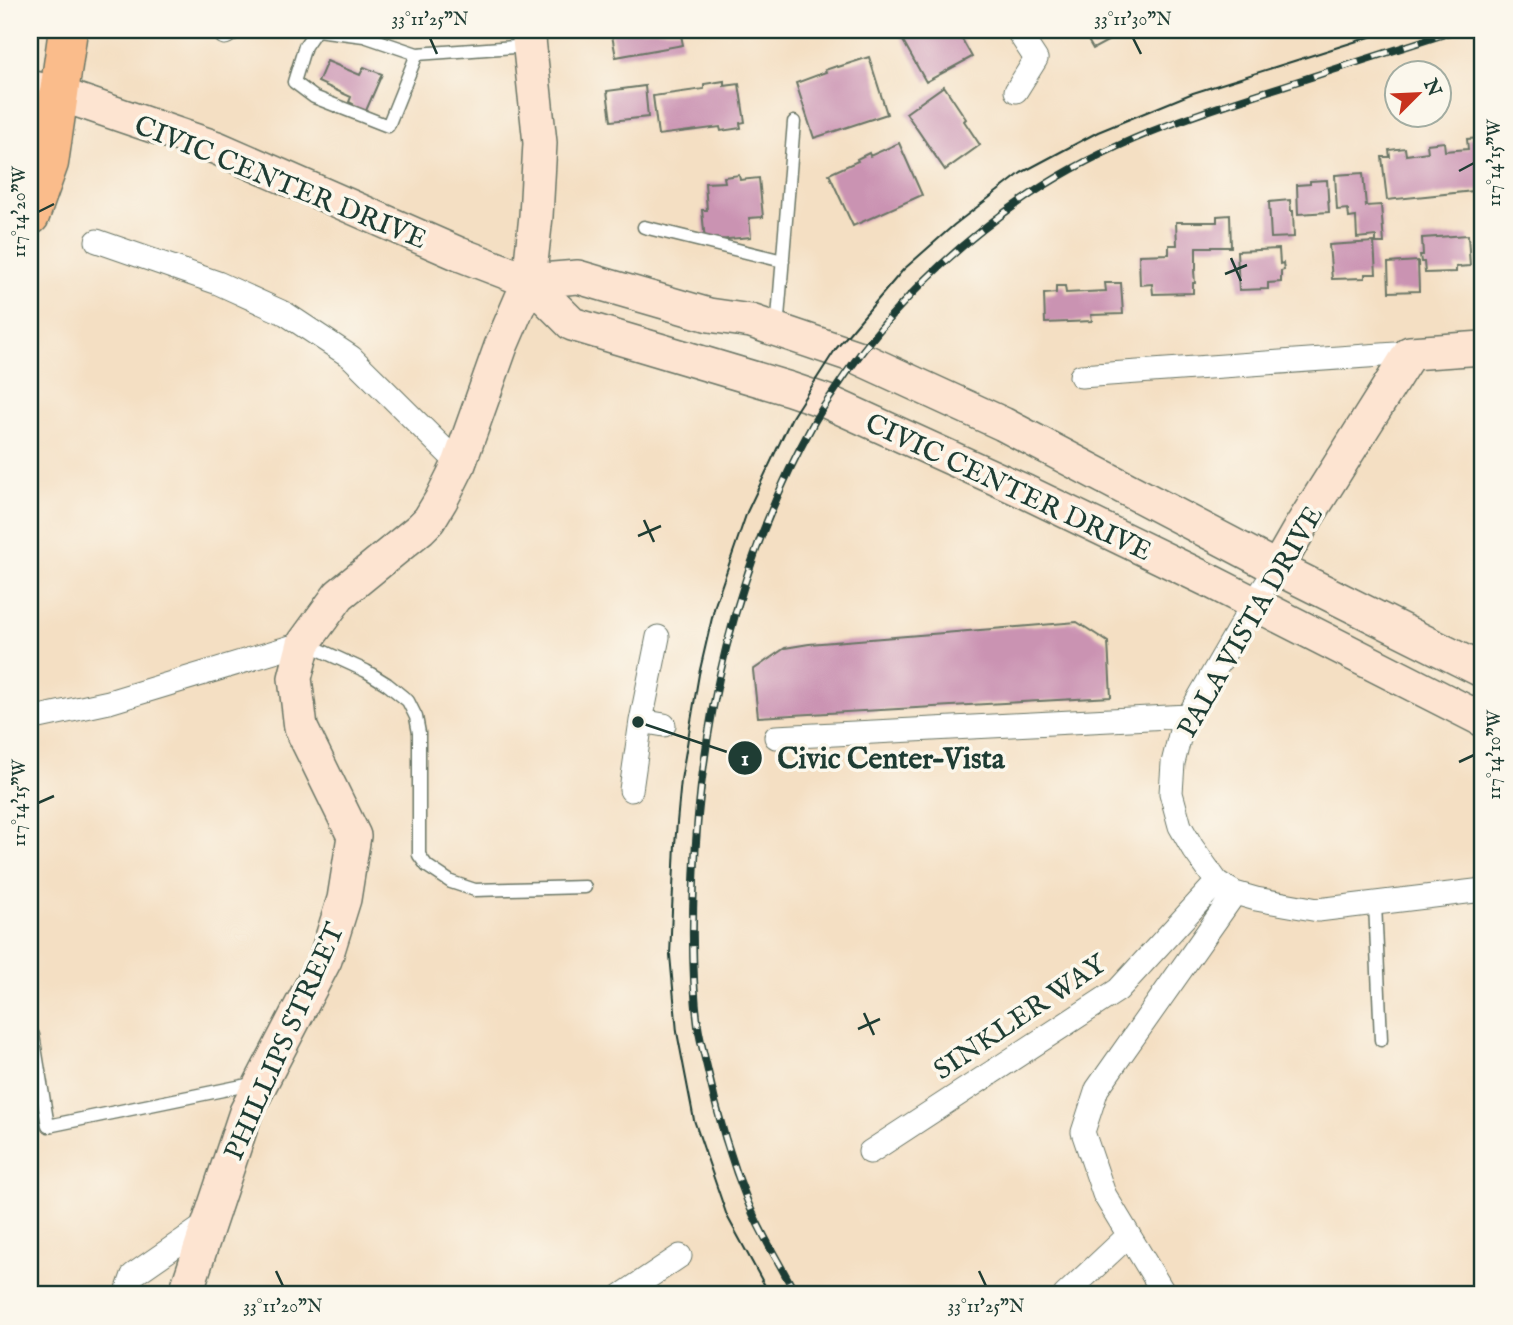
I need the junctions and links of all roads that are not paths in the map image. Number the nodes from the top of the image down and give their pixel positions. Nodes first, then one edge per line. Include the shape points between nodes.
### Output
1 (68, 30) edge
2 (316, 30) edge
3 (1017, 30) edge
4 (529, 38) edge
5 (417, 54) junction
6 (44, 90) edge
7 (1016, 91) dead end
8 (794, 122) dead end
9 (30, 216) edge
10 (644, 227) dead end
11 (97, 241) dead end
12 (783, 261) junction
13 (529, 281) junction
14 (777, 330) junction
15 (1483, 348) edge
16 (1410, 353) junction
17 (1081, 376) dead end
18 (459, 464) junction
19 (1277, 568) junction
20 (1253, 604) junction
21 (658, 636) dead end
22 (304, 643) junction
23 (1483, 671) edge
24 (1188, 716) junction
25 (30, 719) edge
26 (1483, 720) edge
27 (641, 721) junction
28 (664, 725) dead end
29 (776, 737) dead end
30 (631, 790) dead end
31 (585, 887) dead end
32 (1226, 888) junction
33 (1483, 890) edge
34 (1375, 903) junction
35 (33, 1035) dead end
36 (1381, 1040) dead end
37 (261, 1082) junction
38 (870, 1152) dead end
39 (211, 1221) junction
40 (1129, 1235) junction
41 (680, 1256) dead end
42 (126, 1295) edge
43 (185, 1295) edge
44 (622, 1295) edge
45 (1065, 1295) edge
46 (1165, 1295) edge

1 - 6 highway
2 - 5 lane via 364,36
2 - 5 lane via 305,46 294,82 314,97 387,126
3 - 7 street via 1036,59
4 - 5 lane
4 - 13 main road, PHILLIPS STREET via 540,143
6 - 9 highway via 49,163
6 - 13 main road, CIVIC CENTER DRIVE via 217,148
8 - 12 lane
10 - 12 lane
11 - 18 street via 218,283 286,314 351,357
12 - 14 lane
13 - 14 main road, CIVIC CENTER DRIVE via 578,277
13 - 18 main road, PHILLIPS STREET
13 - 20 main road, CIVIC CENTER DRIVE via 572,324 828,402 1026,492
14 - 19 main road, CIVIC CENTER DRIVE via 857,357 1003,424
15 - 16 main road
16 - 17 street
16 - 19 main road, PALA VISTA DRIVE
18 - 22 main road, PHILLIPS STREET via 429,520 338,595
19 - 20 street, PALA VISTA DRIVE
19 - 23 main road, CIVIC CENTER DRIVE
20 - 24 street, PALA VISTA DRIVE
20 - 26 main road, CIVIC CENTER DRIVE
21 - 27 street
22 - 25 street via 109,702
22 - 31 lane via 366,671 408,701 419,733 419,855 427,866 451,882 475,890
22 - 37 main road, PHILLIPS STREET via 295,678 301,727 354,836 344,899 325,960
24 - 29 street
24 - 32 street, PALA VISTA DRIVE via 1173,764 1171,793 1180,826 1192,847
27 - 28 street
27 - 30 street
32 - 34 street via 1256,900 1318,910
32 - 38 street, SINKLER WAY via 1118,990
32 - 40 street via 1097,1089 1083,1132 1104,1194
33 - 34 street
34 - 36 lane
35 - 37 lane via 48,1126
37 - 39 main road, PHILLIPS STREET via 246,1112
39 - 42 street via 133,1275
39 - 43 main road, PHILLIPS STREET
40 - 45 street
40 - 46 street
41 - 44 street

